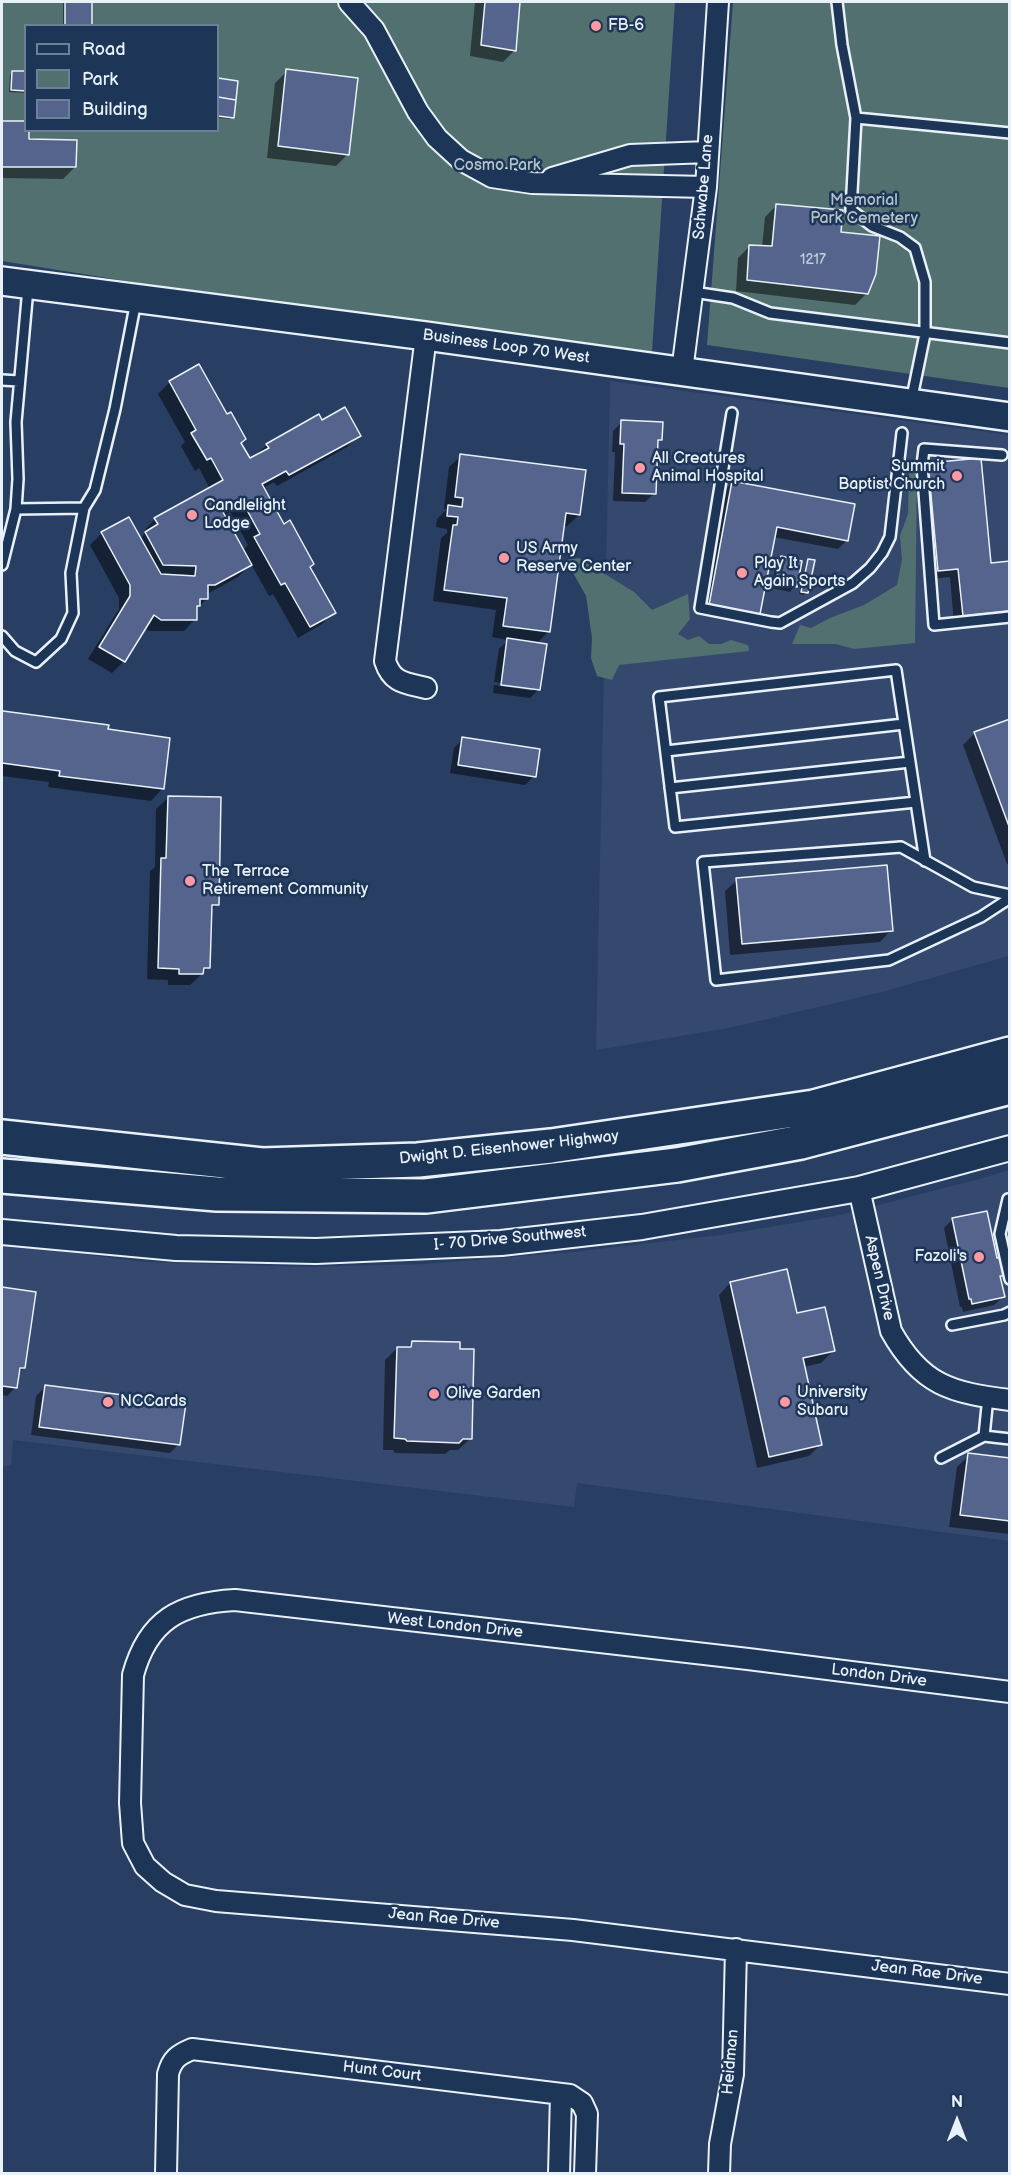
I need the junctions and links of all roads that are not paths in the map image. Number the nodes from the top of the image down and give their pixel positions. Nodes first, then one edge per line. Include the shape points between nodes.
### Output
1 (349, 2) edge
2 (718, 2) edge
3 (837, 2) edge
4 (856, 118) junction
5 (1010, 133) edge
6 (708, 152) junction
7 (532, 183) junction
8 (706, 187) junction
9 (2, 281) edge
10 (28, 284) junction
11 (693, 292) junction
12 (137, 299) junction
13 (925, 334) junction
14 (426, 336) junction
15 (1010, 343) edge
16 (682, 371) junction
17 (2, 380) edge
18 (19, 381) junction
19 (911, 404) junction
20 (732, 413) dead end
21 (1010, 417) edge
22 (902, 433) dead end
23 (1002, 455) dead end
24 (84, 508) junction
25 (16, 509) junction
26 (2, 565) edge
27 (1010, 617) edge
28 (2, 636) edge
29 (426, 688) dead end
30 (904, 724) junction
31 (666, 751) junction
32 (910, 762) junction
33 (670, 788) junction
34 (916, 802) junction
35 (925, 861) junction
36 (1010, 897) edge
37 (1010, 1034) edge
38 (1010, 1054) edge
39 (921, 1078) junction
40 (1010, 1087) edge
41 (2, 1137) edge
42 (1010, 1148) edge
43 (2, 1176) edge
44 (860, 1189) junction
45 (1008, 1199) dead end
46 (2, 1232) edge
47 (1010, 1279) edge
48 (1010, 1311) edge
49 (951, 1325) dead end
50 (988, 1397) junction
51 (1010, 1400) edge
52 (984, 1436) junction
53 (1010, 1439) edge
54 (941, 1458) dead end
55 (165, 1619) joint
56 (748, 1659) joint
57 (1010, 1692) edge
58 (736, 1949) junction
59 (1010, 1984) edge
60 (561, 2094) junction
61 (166, 2174) edge
62 (559, 2174) edge
63 (585, 2174) edge
64 (719, 2174) edge

1 - 7 street via 374,30 418,112 438,138 461,160 492,177
2 - 6 street, Schwabe Lane
3 - 4 lane
4 - 5 lane
4 - 13 lane via 851,210 872,226 915,248 925,282
6 - 7 street via 630,155
6 - 8 street, Schwabe Lane
7 - 8 street
8 - 11 street, Schwabe Lane
9 - 10 main road, Business Loop 70 West
10 - 12 main road, Business Loop 70 West
10 - 18 lane
11 - 13 lane via 733,298 770,313
11 - 16 street, Schwabe Lane
12 - 14 main road, Business Loop 70 West
12 - 24 lane via 95,490
13 - 15 lane
13 - 19 lane
14 - 16 main road, Business Loop 70 West
14 - 29 street via 385,661 389,674 402,683
16 - 19 main road, Business Loop 70 West
17 - 18 lane
18 - 25 lane via 15,422
19 - 21 main road, Business Loop 70 West
20 - 22 lane via 700,608 771,622 780,623 853,583 882,553 890,537
23 - 27 lane via 924,449 922,465 934,625
24 - 25 lane
24 - 28 lane via 71,573 73,613 61,639 36,662 15,651
25 - 26 lane
30 - 31 lane
30 - 31 lane via 896,670 659,697
30 - 32 lane
31 - 33 lane
32 - 33 lane
32 - 34 lane
33 - 34 lane via 675,827
34 - 35 lane
35 - 36 lane via 972,887
35 - 36 lane via 901,847 703,862 716,980 889,960 981,917
37 - 39 highway
38 - 39 highway, Dwight D. Eisenhower Highway
39 - 41 highway, Dwight D. Eisenhower Highway via 814,1107 551,1146 418,1160 262,1165
40 - 43 highway via 801,1142 677,1165 426,1196 217,1194
42 - 44 street, I- 70 Drive Southwest
44 - 46 street, I- 70 Drive Southwest via 642,1227 501,1243 316,1251 186,1249
44 - 50 street, Aspen Drive via 891,1331 902,1350 923,1373 946,1388
45 - 47 lane via 1000,1234
48 - 49 lane
50 - 51 street, Aspen Drive
50 - 52 lane
52 - 53 lane
52 - 54 lane
55 - 56 street, West London Drive via 184,1608 235,1600
55 - 58 street, Jean Rae Drive via 139,1655 133,1675 130,1803 133,1843 145,1866 185,1895 216,1901 573,1930
56 - 57 street, London Drive
58 - 59 street, Jean Rae Drive
58 - 64 street, Heidman via 733,2074 720,2144
60 - 61 street, Hunt Court via 192,2049 171,2061 168,2074
60 - 62 street
60 - 63 street, Hunt Court via 582,2103 586,2114

